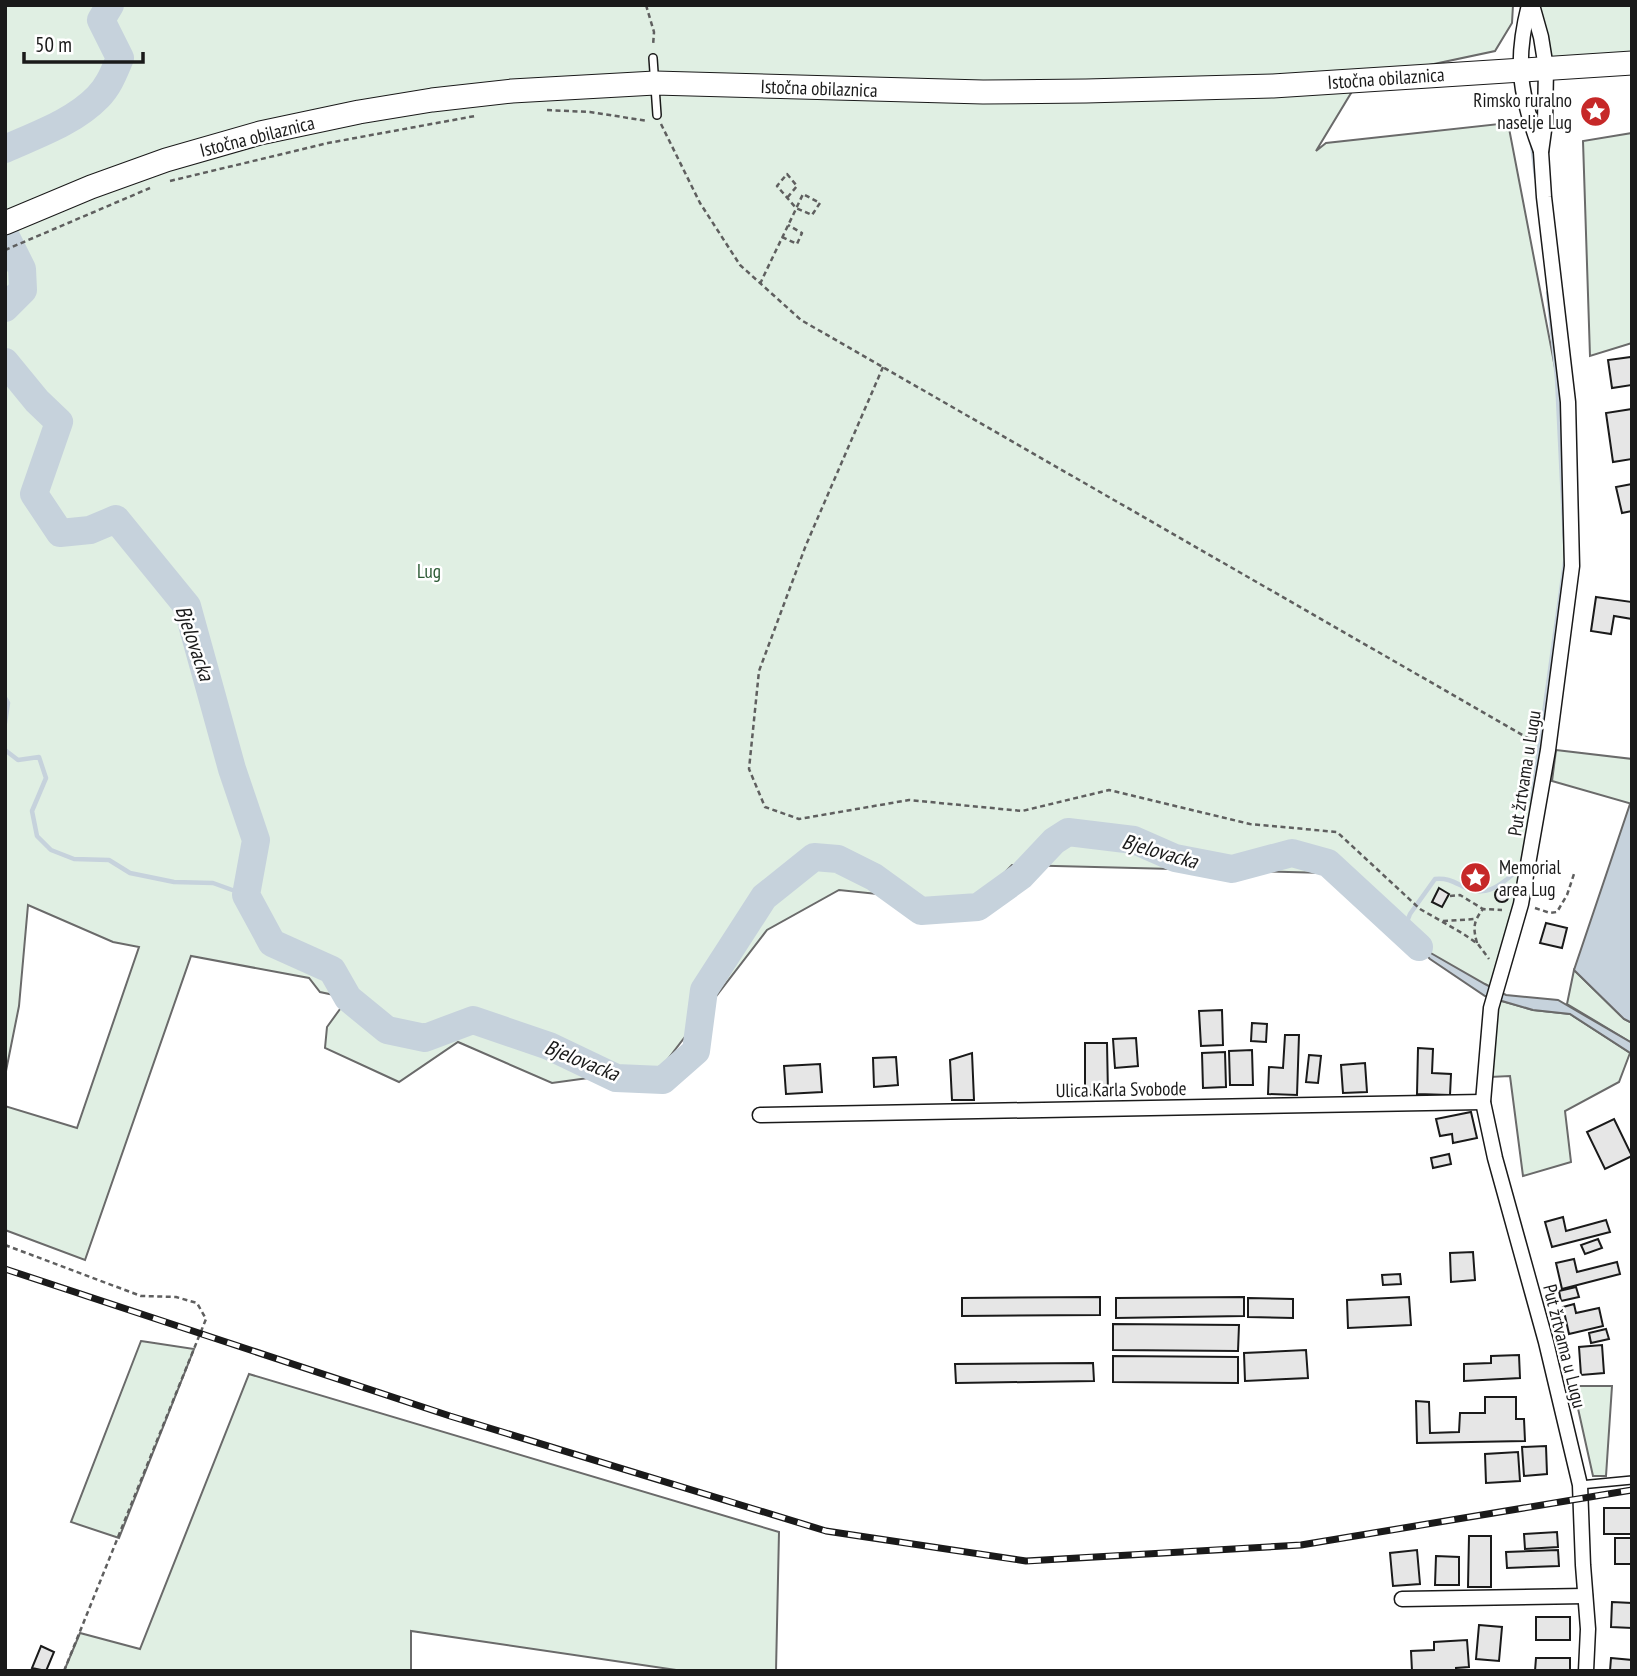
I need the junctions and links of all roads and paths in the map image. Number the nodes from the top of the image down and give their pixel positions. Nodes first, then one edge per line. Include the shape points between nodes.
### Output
1 (646, 5) edge
2 (1530, 5) edge
3 (653, 58) joint
4 (1632, 62) edge
5 (1546, 68) junction
6 (1519, 69) junction
7 (655, 83) junction
8 (542, 110) dead end
9 (477, 116) dead end
10 (659, 119) junction
11 (1541, 152) junction
12 (163, 183) dead end
13 (151, 188) dead end
14 (787, 198) junction
15 (796, 208) junction
16 (15, 218) edge
17 (788, 225) junction
18 (782, 237) junction
19 (7, 249) edge
20 (760, 284) junction
21 (883, 367) junction
22 (1548, 750) junction
23 (1574, 874) dead end
24 (1450, 896) dead end
25 (1520, 907) junction
26 (1483, 909) junction
27 (1475, 919) junction
28 (1443, 922) junction
29 (1478, 944) junction
30 (1500, 977) junction
31 (1483, 1102) junction
32 (760, 1115) dead end
33 (5, 1245) edge
34 (1632, 1480) edge
35 (1580, 1485) junction
36 (1586, 1596) junction
37 (1402, 1599) dead end
38 (64, 1671) edge
39 (1586, 1671) edge

1 - 3 path via 654,33
2 - 5 street, Put žrtvama u Lugu
2 - 6 street, Put žrtvama u Lugu
3 - 7 lane
4 - 5 main road, Istočna obilaznica
5 - 6 main road, Istočna obilaznica
5 - 11 street, Put žrtvama u Lugu
6 - 7 main road, Istočna obilaznica via 1273,86 1086,91
6 - 11 street, Put žrtvama u Lugu via 1522,95
7 - 10 lane
7 - 16 main road, Istočna obilaznica via 512,91 359,112 260,133 166,160
8 - 10 path
9 - 12 path via 328,143
10 - 20 path via 700,203 740,265
11 - 22 street, Put žrtvama u Lugu via 1568,402 1572,566
13 - 19 path
14 - 14 path via 777,186 787,174 797,186
14 - 15 path
15 - 15 path via 803,194 820,203 812,215
15 - 17 path
17 - 18 path
17 - 18 path via 802,233 797,244
18 - 20 path
20 - 21 path via 801,320
21 - 22 path
21 - 28 path via 806,545 759,671 749,769 765,807 799,819 909,800 1022,811 1109,790 1250,824 1337,832 1420,909
22 - 25 street, Put žrtvama u Lugu
23 - 25 path via 1557,912
24 - 26 path via 1460,895
25 - 26 path
25 - 30 street, Put žrtvama u Lugu
26 - 27 path
27 - 28 path
27 - 29 path
28 - 29 path
29 - 30 path
30 - 31 street, Put žrtvama u Lugu via 1491,1008
31 - 32 street, Ulica Karla Svobode
31 - 35 street, Put žrtvama u Lugu
33 - 38 path via 141,1296 197,1303 206,1319
34 - 35 lane
35 - 36 street, Put žrtvama u Lugu
36 - 37 street
36 - 39 street, Put žrtvama u Lugu

